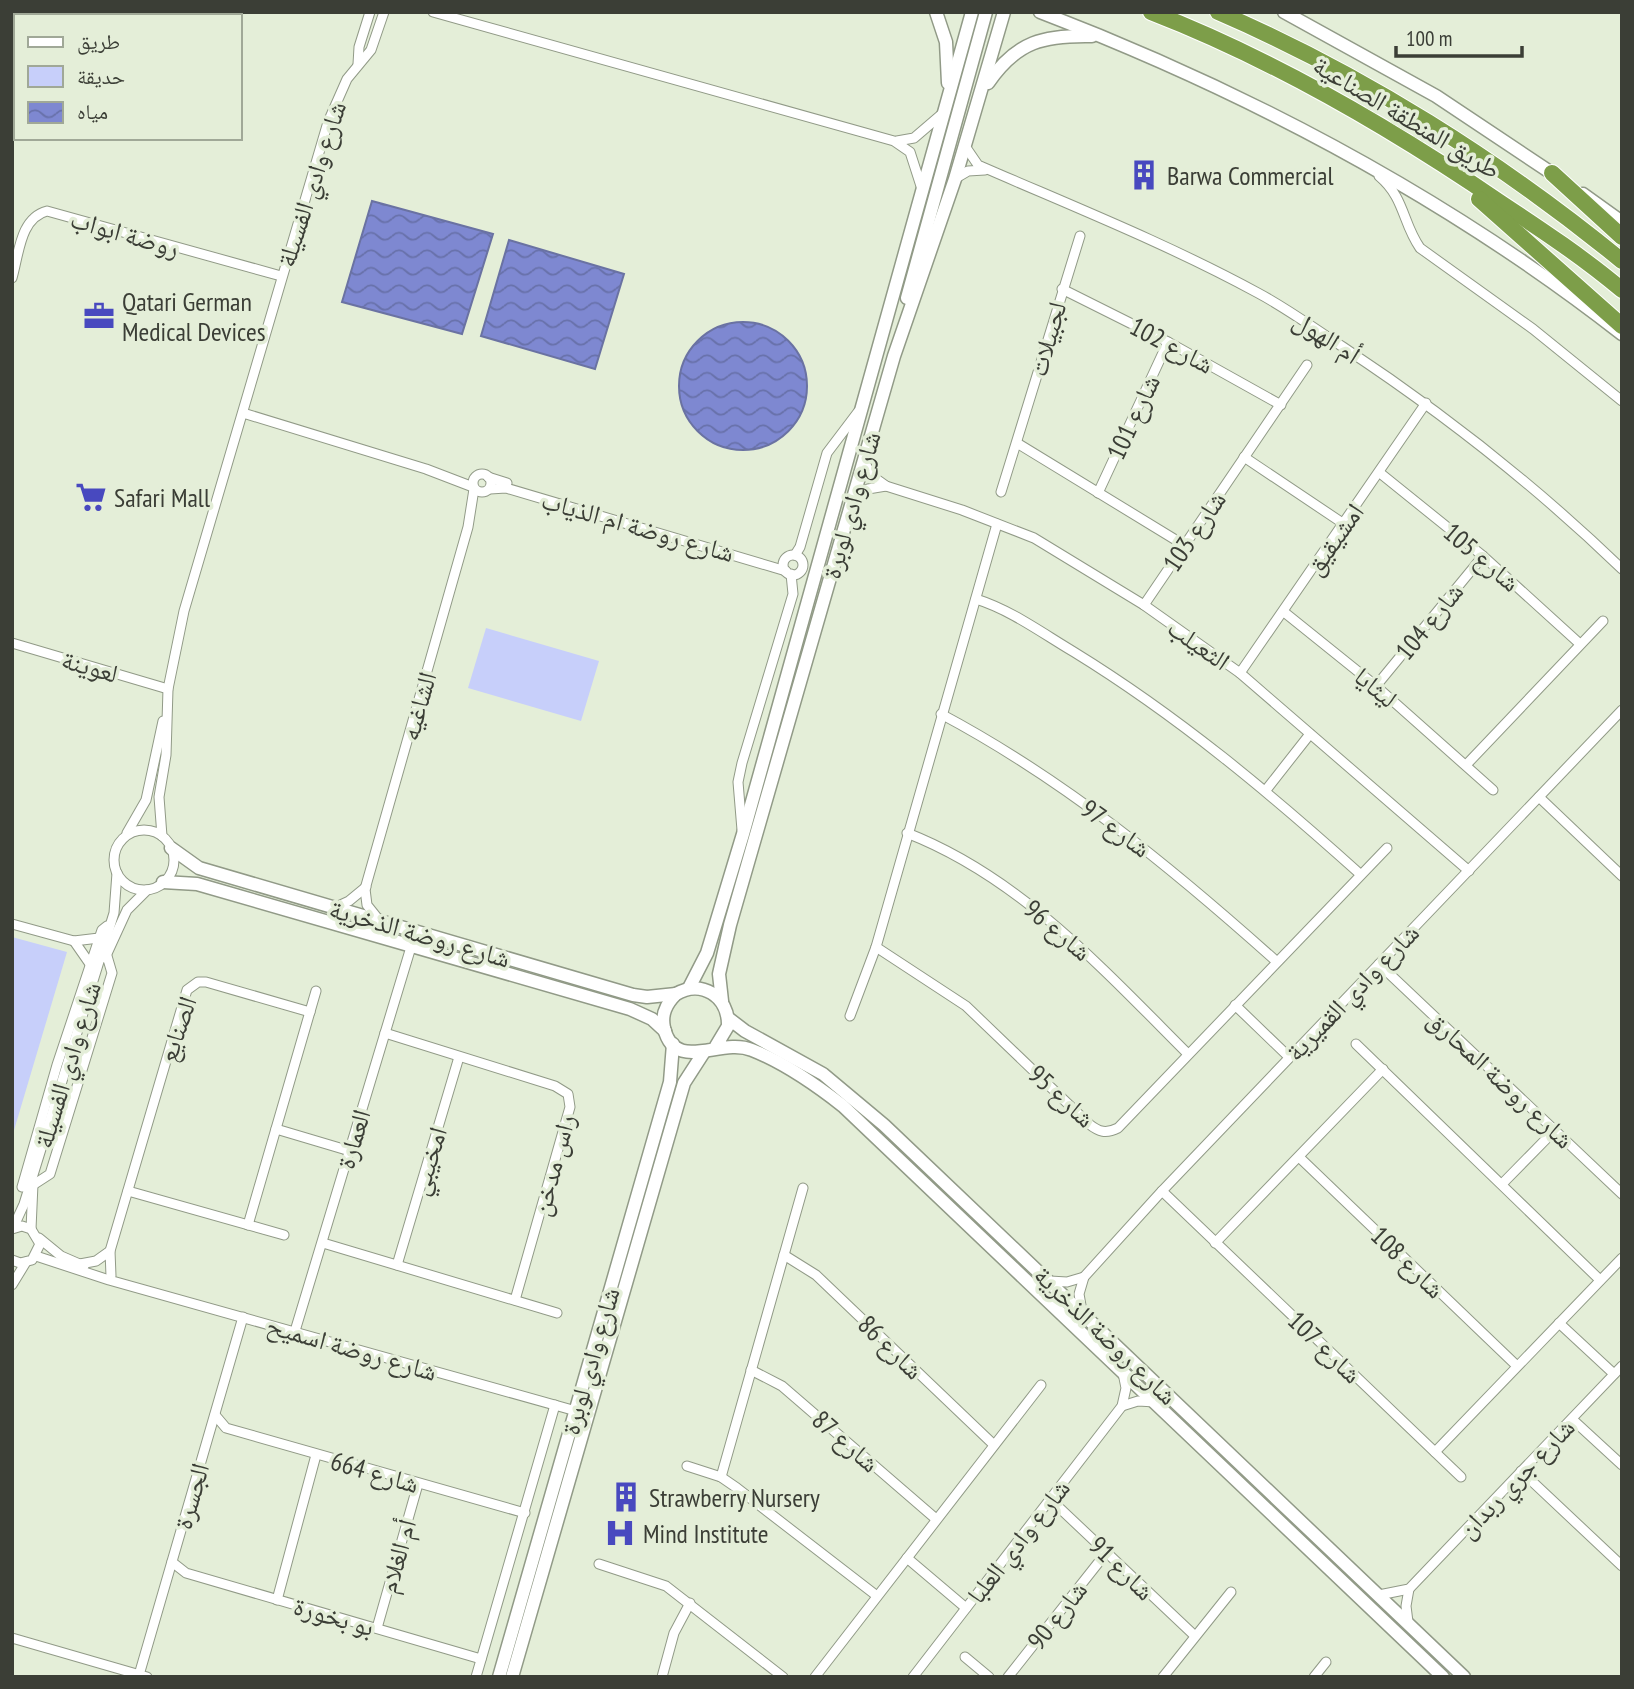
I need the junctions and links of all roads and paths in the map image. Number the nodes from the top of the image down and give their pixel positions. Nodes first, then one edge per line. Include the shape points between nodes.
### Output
1 (433, 12) edge
2 (936, 12) edge
3 (972, 12) edge
4 (986, 12) edge
5 (1004, 12) edge
6 (1040, 12) edge
7 (1058, 12) edge
8 (1151, 12) edge
9 (1218, 12) edge
10 (1284, 12) edge
11 (369, 13) edge
12 (384, 13) edge
13 (1103, 37) junction
14 (358, 64) junction
15 (949, 92) junction
16 (982, 93) junction
17 (942, 114) junction
18 (894, 141) junction
19 (965, 146) junction
20 (1422, 149) junction
21 (1352, 155) junction
22 (990, 171) junction
23 (1552, 173) junction
24 (955, 179) junction
25 (921, 186) junction
26 (1622, 222) edge
27 (1080, 236) dead end
28 (1622, 237) edge
29 (1622, 261) edge
30 (281, 276) junction
31 (12, 278) edge
32 (1062, 289) junction
33 (1622, 290) edge
34 (1622, 326) edge
35 (1622, 334) edge
36 (1168, 342) junction
37 (878, 347) junction
38 (894, 356) junction
39 (1307, 365) dead end
40 (1622, 401) edge
41 (1426, 404) junction
42 (1281, 405) junction
43 (243, 413) junction
44 (1017, 443) junction
45 (1244, 457) junction
46 (864, 460) junction
47 (426, 469) junction
48 (1380, 473) junction
49 (477, 475) junction
50 (488, 477) junction
51 (886, 486) junction
52 (473, 488) junction
53 (488, 490) junction
54 (1000, 492) dead end
55 (1098, 493) junction
56 (853, 497) junction
57 (469, 524) junction
58 (997, 524) junction
59 (1344, 524) junction
60 (1184, 545) junction
61 (795, 555) junction
62 (1483, 556) junction
63 (784, 560) junction
64 (1622, 569) edge
65 (789, 573) junction
66 (976, 599) junction
67 (1144, 605) junction
68 (1284, 612) junction
69 (1603, 621) dead end
70 (12, 643) edge
71 (1580, 645) junction
72 (1240, 673) junction
73 (1376, 686) junction
74 (168, 689) junction
75 (1622, 710) edge
76 (166, 713) junction
77 (941, 715) junction
78 (1310, 734) junction
79 (1466, 765) junction
80 (1266, 790) junction
81 (1493, 790) dead end
82 (1539, 797) junction
83 (907, 833) junction
84 (743, 834) junction
85 (126, 836) junction
86 (162, 836) junction
87 (171, 848) junction
88 (1387, 848) dead end
89 (1469, 871) junction
90 (117, 873) junction
91 (1360, 874) junction
92 (1622, 876) edge
93 (163, 883) junction
94 (366, 887) junction
95 (148, 890) junction
96 (333, 908) junction
97 (380, 921) junction
98 (111, 922) junction
99 (12, 924) edge
100 (99, 939) junction
101 (74, 941) junction
102 (411, 947) junction
103 (876, 947) junction
104 (107, 956) junction
105 (1276, 961) junction
106 (1379, 964) junction
107 (94, 966) junction
108 (689, 988) junction
109 (316, 991) dead end
110 (676, 994) junction
111 (722, 1002) junction
112 (1235, 1005) junction
113 (310, 1012) junction
114 (850, 1016) dead end
115 (728, 1017) junction
116 (665, 1031) junction
117 (385, 1033) junction
118 (673, 1044) junction
119 (1356, 1044) dead end
120 (710, 1049) junction
121 (1188, 1054) junction
122 (459, 1057) junction
123 (1289, 1057) junction
124 (1383, 1069) junction
125 (276, 1129) junction
126 (1555, 1130) junction
127 (350, 1151) junction
128 (1299, 1157) junction
129 (37, 1161) junction
130 (1502, 1184) junction
131 (33, 1185) junction
132 (803, 1188) dead end
133 (128, 1191) junction
134 (1162, 1191) junction
135 (1622, 1194) edge
136 (24, 1204) junction
137 (248, 1225) junction
138 (13, 1228) edge
139 (31, 1229) junction
140 (284, 1235) dead end
141 (38, 1238) junction
142 (1215, 1242) junction
143 (323, 1243) junction
144 (110, 1251) junction
145 (784, 1255) junction
146 (36, 1256) junction
147 (1622, 1258) edge
148 (12, 1260) edge
149 (26, 1262) junction
150 (79, 1264) junction
151 (397, 1265) junction
152 (111, 1276) junction
153 (1084, 1277) junction
154 (1600, 1280) junction
155 (1050, 1281) junction
156 (12, 1284) edge
157 (128, 1284) junction
158 (515, 1300) junction
159 (1082, 1312) junction
160 (557, 1313) dead end
161 (243, 1317) junction
162 (1559, 1323) junction
163 (295, 1331) junction
164 (1517, 1366) junction
165 (1622, 1366) edge
166 (751, 1370) junction
167 (1122, 1370) junction
168 (1614, 1374) junction
169 (1041, 1385) dead end
170 (1155, 1402) junction
171 (555, 1405) junction
172 (1122, 1406) junction
173 (576, 1410) junction
174 (215, 1415) junction
175 (1572, 1419) junction
176 (226, 1428) junction
177 (209, 1433) junction
178 (994, 1445) junction
179 (1435, 1452) junction
180 (316, 1455) junction
181 (1622, 1465) edge
182 (687, 1466) dead end
183 (1521, 1471) junction
184 (721, 1477) junction
185 (1461, 1477) dead end
186 (418, 1484) junction
187 (1051, 1499) junction
188 (525, 1513) junction
189 (936, 1519) junction
190 (1106, 1553) junction
191 (907, 1558) junction
192 (172, 1562) junction
193 (599, 1564) dead end
194 (1622, 1566) edge
195 (186, 1573) junction
196 (168, 1576) junction
197 (1409, 1589) junction
198 (1231, 1592) dead end
199 (1379, 1595) junction
200 (877, 1596) junction
201 (277, 1600) junction
202 (690, 1603) junction
203 (966, 1608) junction
204 (1408, 1623) junction
205 (377, 1628) junction
206 (1195, 1636) junction
207 (12, 1638) edge
208 (965, 1657) dead end
209 (481, 1659) junction
210 (1326, 1662) dead end
211 (143, 1676) edge
212 (476, 1677) edge
213 (499, 1677) edge
214 (512, 1677) edge
215 (662, 1677) edge
216 (783, 1677) edge
217 (815, 1677) edge
218 (913, 1677) edge
219 (989, 1677) edge
220 (1008, 1677) edge
221 (1163, 1677) edge
222 (1314, 1677) edge
223 (1443, 1677) edge
224 (1464, 1677) edge

1 - 18 street
2 - 15 street via 946,41
3 - 15 street, شارع وادي لوبرة
4 - 38 street
5 - 16 street, شارع وادي لوبرة
6 - 13 street
7 - 13 street
8 - 20 highway, طريق المنطقة الصناعية via 1235,48
9 - 29 highway, طريق المنطقة الصناعية via 1408,112 1539,197
10 - 23 street, طريق المنطقة الصناعية via 1436,96
11 - 14 street, شارع وادي الفسيلة
12 - 14 street, شارع وادي الفسيلة via 371,50
13 - 16 street via 1054,37 1022,47 999,68
13 - 21 street via 1188,73
14 - 30 street, شارع وادي الفسيلة via 328,122
15 - 17 street, شارع وادي لوبرة
16 - 19 street, شارع وادي لوبرة
17 - 18 street via 914,138
17 - 25 street, شارع وادي لوبرة
18 - 25 street via 910,152
19 - 22 street, أم الهول via 971,159
19 - 24 street, شارع وادي لوبرة
20 - 33 highway, طريق المنطقة الصناعية
20 - 34 highway
21 - 35 street via 1447,212
21 - 40 street via 1395,191 1420,248 1533,329
22 - 24 street via 968,171
22 - 41 street, أم الهول via 1259,293
23 - 26 street, طريق المنطقة الصناعية
23 - 28 highway
24 - 38 street, شارع وادي لوبرة
25 - 37 street, شارع وادي لوبرة
27 - 32 street, لجبيلات
30 - 31 street, روضة ابواب via 47,211 35,215 27,225
30 - 43 street, شارع وادي الفسيلة
32 - 36 street, شارع 102
32 - 44 street, لجبيلات
36 - 42 street, شارع 102
36 - 55 street, شارع 101
37 - 61 street via 859,410 827,453
37 - 84 street, شارع وادي لوبرة
38 - 46 street, شارع وادي لوبرة
39 - 42 street, شارع 103
41 - 48 street, امشيقيق
41 - 64 street, أم الهول via 1513,471
42 - 45 street, شارع 103
43 - 47 street
43 - 74 street, شارع وادي الفسيلة via 184,611
44 - 54 street, لجبيلات
44 - 55 street
45 - 59 street
45 - 60 street, شارع 103
46 - 51 street via 872,476
46 - 56 street, شارع وادي لوبرة
47 - 49 street
47 - 52 street
48 - 59 street, امشيقيق
48 - 62 street, شارع 105
49 - 50 street, شارع روضة ام الذياب
49 - 52 street, الشاغيه
50 - 53 street
50 - 63 street, شارع روضة ام الذياب via 771,560
51 - 56 street
51 - 58 street, الثعيلب
52 - 53 street, شارع روضة ام الذياب
52 - 57 street, الشاغيه
53 - 57 street, الشاغيه
53 - 65 street, شارع روضة ام الذياب via 506,488
55 - 60 street
56 - 111 street, شارع وادي لوبرة via 721,958
57 - 94 street, الشاغيه
58 - 66 street
58 - 67 street, الثعيلب via 1034,538
59 - 68 street, امشيقيق
60 - 67 street, شارع 103
61 - 63 street
61 - 65 street via 803,566 799,573
62 - 71 street, شارع 105
62 - 73 street, شارع 104
63 - 65 street
65 - 84 street via 793,594 738,782
66 - 77 street
66 - 80 street via 1010,613 1105,671
67 - 72 street, الثعيلب
68 - 72 street, امشيقيق
68 - 73 street, ليثايا
69 - 71 street
70 - 74 street, لعوينة
71 - 79 street
72 - 78 street, الثعيلب
73 - 79 street, ليثايا
74 - 76 street, شارع وادي الفسيلة
75 - 82 street, شارع وادي القميرية
76 - 85 street, شارع وادي الفسيلة via 146,800
76 - 86 street, شارع وادي الفسيلة via 159,797
77 - 83 street
77 - 105 street, شارع 97 via 1006,751 1128,835
78 - 80 street
78 - 89 street, الثعيلب
79 - 81 street, ليثايا
80 - 91 street
82 - 89 street, شارع وادي القميرية
82 - 92 street
83 - 103 street
83 - 121 street, شارع 96 via 970,863 1014,893 1094,961
84 - 108 street, شارع وادي لوبرة via 707,953
85 - 86 street via 144,830
85 - 90 street via 114,857
86 - 87 street
87 - 93 street via 173,867
87 - 96 street, شارع روضة الذخرية via 199,868
88 - 91 street, شارع 95
89 - 106 street, شارع وادي القميرية
90 - 95 street via 130,886
90 - 98 street, شارع وادي الفسيلة
91 - 105 street, شارع 95
93 - 95 street
93 - 102 street, شارع روضة الذخرية via 197,884
94 - 96 street
94 - 97 street via 367,905
95 - 104 street, شارع وادي الفسيلة via 127,910
96 - 97 street, شارع روضة الذخرية
97 - 110 street, شارع روضة الذخرية via 634,995
98 - 100 street
98 - 107 street, شارع وادي الفسيلة
99 - 101 street
100 - 101 street
100 - 107 street
101 - 107 street
102 - 116 street, شارع روضة الذخرية via 630,1009
102 - 117 street, العمارة
103 - 114 street
103 - 121 street, شارع 95 via 966,1006 1096,1130 1118,1128
104 - 107 street, شارع وادي الفسيلة
104 - 131 street via 112,973 50,1174
105 - 112 street, شارع 95
106 - 123 street, شارع وادي القميرية
106 - 126 street, شارع روضة المحارق
107 - 129 street, شارع وادي الفسيلة
107 - 136 street via 25,1171
108 - 110 street
108 - 111 street via 708,990
109 - 113 street
110 - 116 street via 666,1007
111 - 115 street
112 - 121 street, شارع 95
112 - 123 street
113 - 125 street
113 - 133 street, الصنايع via 206,982 192,985 184,998
115 - 120 street via 726,1033
115 - 155 street, شارع روضة الذخرية via 853,1097
116 - 118 street
117 - 122 street, راس مدخن
117 - 127 street, العمارة
118 - 120 street via 687,1052
118 - 173 street, شارع وادي لوبرة via 670,1082
119 - 124 street
120 - 167 street, شارع روضة الذخرية via 742,1046 818,1087 843,1106
120 - 214 street, شارع وادي لوبرة via 684,1083
122 - 151 street, امخيبي
122 - 158 street, راس مدخن via 555,1086 570,1100
123 - 134 street, شارع وادي القميرية
124 - 128 street
124 - 130 street
125 - 127 street
125 - 137 street
126 - 130 street
126 - 135 street, شارع روضة المحارق
127 - 143 street, العمارة
128 - 142 street
128 - 164 street, شارع 108
129 - 131 street, شارع وادي الفسيلة
129 - 136 street, شارع وادي الفسيلة
130 - 154 street
131 - 139 street, شارع وادي الفسيلة
132 - 145 street
133 - 137 street
133 - 144 street, الصنايع
134 - 142 street, شارع 107
134 - 153 street, شارع وادي القميرية
136 - 138 street, شارع وادي الفسيلة
137 - 140 street
138 - 139 street
139 - 141 street, شارع روضة اسميح
141 - 146 street
141 - 150 street, شارع روضة اسميح
142 - 179 street, شارع 107
143 - 151 street
143 - 163 street, العمارة
144 - 150 street via 96,1261
144 - 152 street, الصنايع
145 - 166 street
145 - 178 street, شارع 86 via 816,1275
146 - 149 street
146 - 157 street, شارع روضة اسميح
147 - 154 street
148 - 149 street
149 - 156 street
150 - 152 street, شارع روضة اسميح
151 - 158 street
152 - 157 street, شارع روضة اسميح
153 - 155 street
153 - 159 street via 1079,1294
154 - 162 street
155 - 159 street, شارع روضة الذخرية
157 - 161 street, شارع روضة اسميح
158 - 160 street
159 - 199 street, شارع روضة الذخرية
161 - 163 street, شارع روضة اسميح
161 - 174 street, الجسرة
162 - 164 street
162 - 168 street
163 - 171 street, شارع روضة اسميح
164 - 179 street
165 - 168 street, شارع جري ربدان
166 - 184 street
166 - 189 street, شارع 87 via 782,1386
167 - 170 street, شارع روضة الذخرية
167 - 172 street via 1126,1388
168 - 175 street, شارع جري ربدان
169 - 178 street
170 - 172 street
170 - 223 street, شارع روضة الذخرية
171 - 173 street, شارع روضة اسميح
171 - 188 street, شارع وادي لوبرة
172 - 187 street, شارع وادي العلبا
173 - 213 street, شارع وادي لوبرة
174 - 176 street
174 - 177 street, الجسرة
175 - 181 street
175 - 183 street, شارع جري ربدان
176 - 177 street
176 - 180 street, شارع 664
177 - 192 street, الجسرة
178 - 189 street
179 - 185 street, شارع 107
180 - 186 street, شارع 664
180 - 201 street
182 - 184 street
183 - 194 street
183 - 197 street, شارع جري ربدان
184 - 200 street
186 - 188 street, شارع 664
186 - 205 street, أم الغلام
187 - 190 street, شارع 91
187 - 203 street, شارع وادي العلبا
188 - 209 street, شارع وادي لوبرة
189 - 191 street
190 - 206 street, شارع 91
190 - 220 street, شارع 90
191 - 200 street
191 - 203 street
192 - 195 street, بو بخورة
192 - 196 street, الجسرة
193 - 202 street via 666,1586
195 - 196 street, بو بخورة
195 - 201 street, بو بخورة
196 - 211 street, الجسرة
197 - 199 street
197 - 204 street
198 - 206 street
199 - 204 street, شارع روضة الذخرية
200 - 217 street
201 - 205 street, بو بخورة
202 - 215 street via 674,1633
202 - 216 street
203 - 218 street, شارع وادي العلبا
204 - 224 street, شارع روضة الذخرية
205 - 209 street, بو بخورة
206 - 221 street
207 - 211 street
208 - 219 street
209 - 212 street, شارع وادي لوبرة
210 - 222 street

